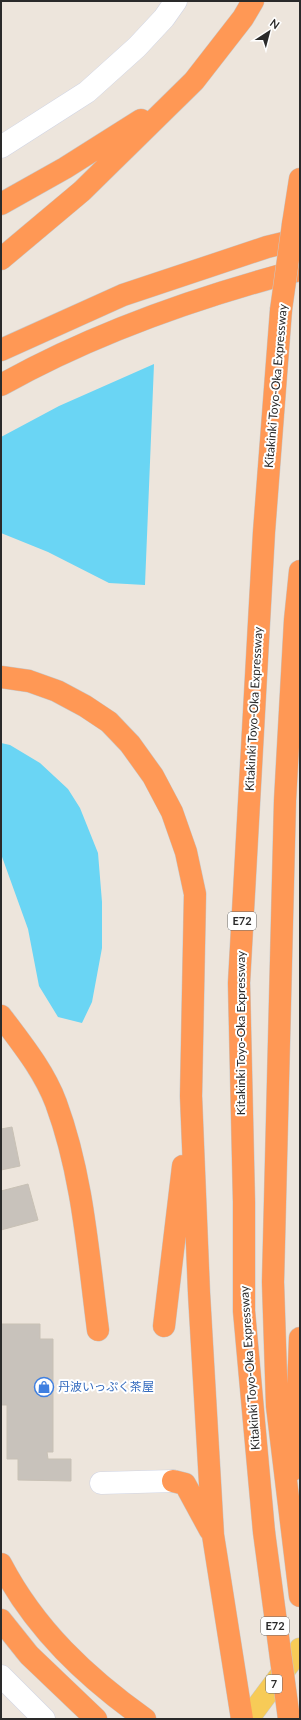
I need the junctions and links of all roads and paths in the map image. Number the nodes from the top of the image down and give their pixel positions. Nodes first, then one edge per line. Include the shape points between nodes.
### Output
1 (176, 1) edge
2 (253, 1) edge
3 (194, 81) junction
4 (1, 147) edge
5 (300, 179) edge
6 (1, 204) edge
7 (297, 232) edge
8 (1, 259) edge
9 (300, 270) edge
10 (1, 350) edge
11 (1, 385) edge
12 (300, 571) edge
13 (1, 677) edge
14 (1, 1016) edge
15 (191, 1096) junction
16 (164, 1326) dead end
17 (98, 1330) dead end
18 (300, 1338) edge
19 (173, 1481) joint
20 (101, 1483) dead end
21 (286, 1491) junction
22 (213, 1535) junction
23 (1, 1564) edge
24 (300, 1596) edge
25 (1, 1620) edge
26 (300, 1649) edge
27 (1, 1676) edge
28 (44, 1719) edge
29 (96, 1719) edge
30 (145, 1719) edge
31 (242, 1719) edge
32 (248, 1719) edge
33 (289, 1719) edge

1 - 4 street via 137,47 87,92
2 - 3 highway via 243,18
3 - 6 highway via 102,145
3 - 8 highway via 82,192
5 - 7 highway, Kitakinki Toyo-Oka Expressway / E72
7 - 10 highway via 267,247 123,296
7 - 33 highway, Kitakinki Toyo-Oka Expressway / E72, bridge via 281,310 264,532 238,983 244,1311 264,1532
9 - 11 highway via 230,289 152,317 45,361
12 - 21 highway, Kitakinki Toyo-Oka Expressway via 285,801 273,1282 278,1406
13 - 15 highway via 29,681 57,691 109,722 130,744 153,776 172,812 186,852 195,894
14 - 17 highway via 33,1059 56,1103 77,1175
15 - 16 highway
15 - 22 highway
18 - 21 highway via 296,1443
19 - 20 street
19 - 22 highway via 184,1484
21 - 24 highway, Kitakinki Toyo-Oka Expressway
22 - 31 highway
23 - 30 highway via 42,1628 89,1676
25 - 29 highway via 28,1655
26 - 32 main road, 7
27 - 28 street

